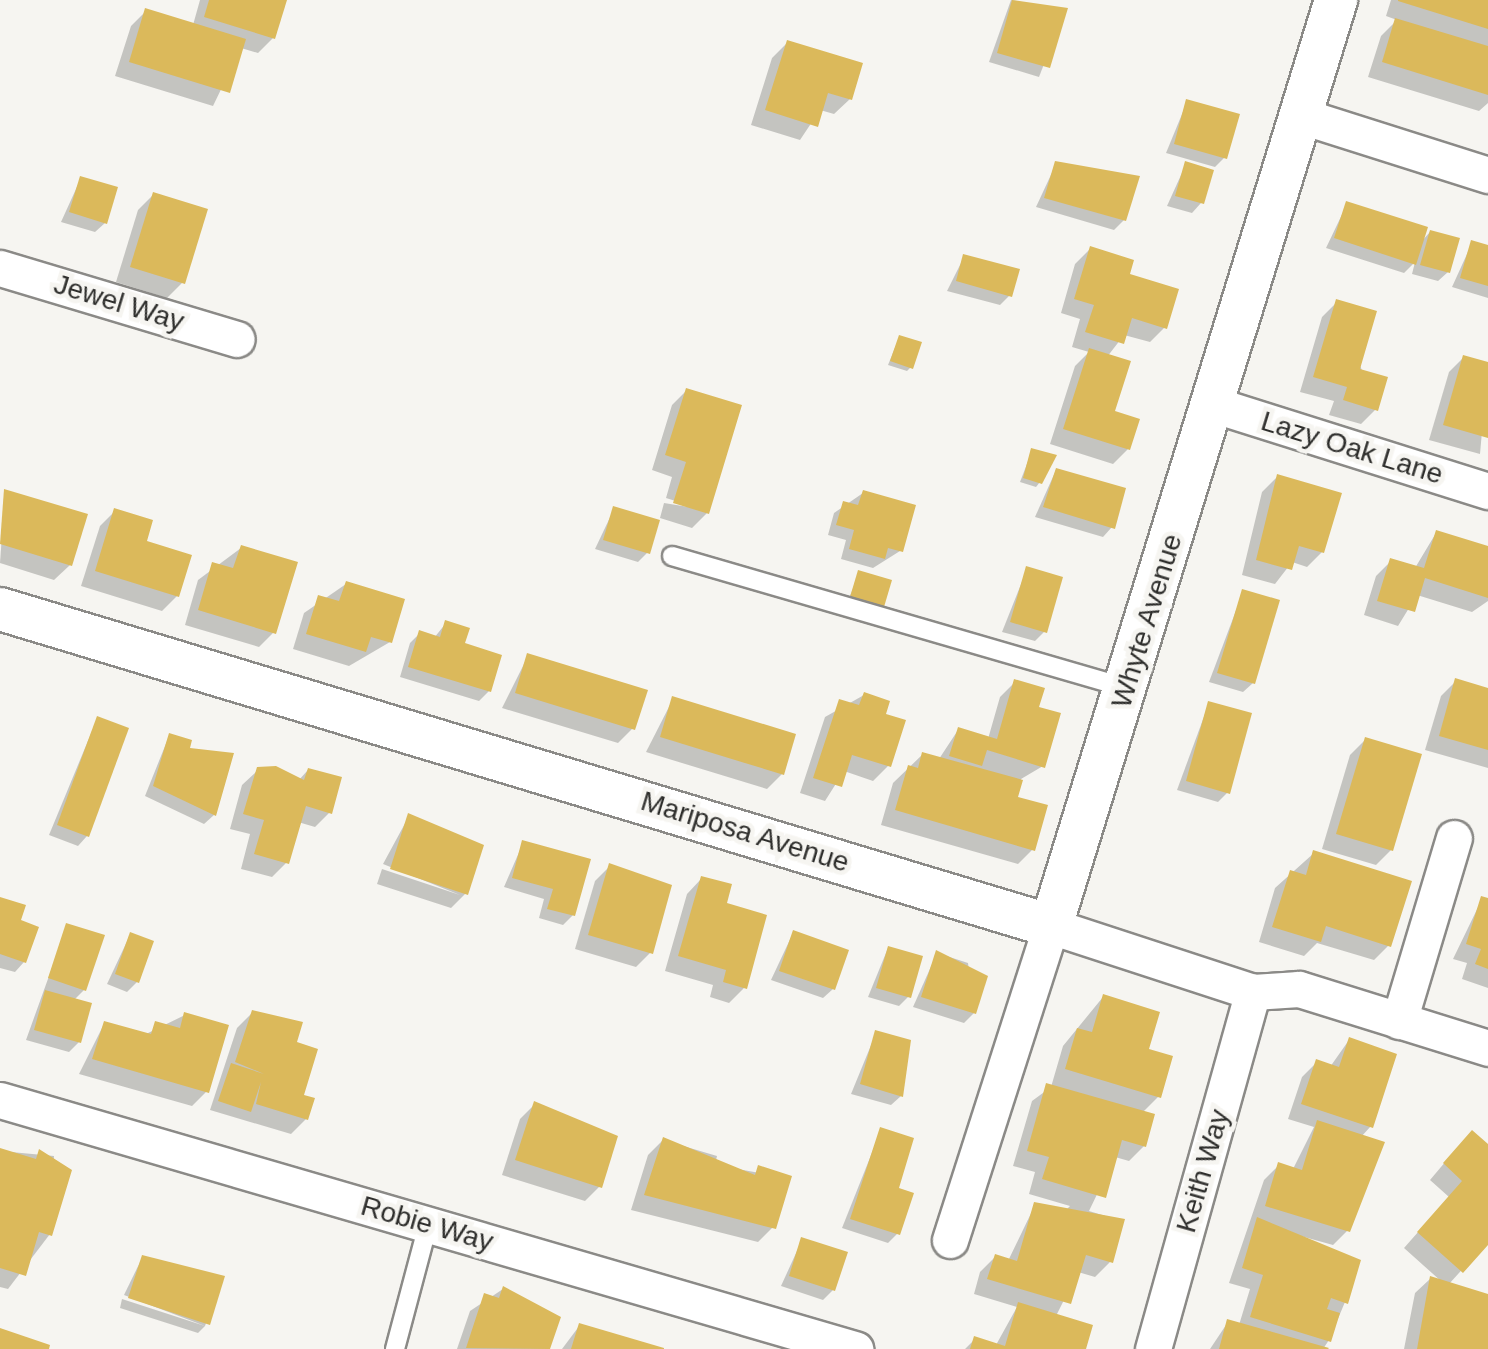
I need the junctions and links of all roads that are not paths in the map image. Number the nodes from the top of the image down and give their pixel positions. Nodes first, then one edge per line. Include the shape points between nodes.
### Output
1 (1336, 0) edge
2 (1302, 116) junction
3 (1488, 175) edge
4 (0, 268) edge
5 (238, 339) dead end
6 (1215, 406) junction
7 (1488, 492) edge
8 (672, 556) dead end
9 (1, 614) edge
10 (1126, 688) junction
11 (1454, 838) dead end
12 (1051, 926) junction
13 (1253, 992) junction
14 (1399, 1021) junction
15 (1488, 1048) edge
16 (0, 1100) edge
17 (428, 1224) junction
18 (950, 1240) dead end
19 (396, 1349) edge
20 (854, 1349) edge
21 (1153, 1349) edge

1 - 2 street, Whyte Avenue
2 - 3 street
2 - 6 street, Whyte Avenue
4 - 5 street, Jewel Way
6 - 7 street, Lazy Oak Lane
6 - 10 street, Whyte Avenue
8 - 10 lane
9 - 12 street, Mariposa Avenue
10 - 12 street, Whyte Avenue
11 - 14 street
12 - 13 street, Mariposa Avenue
12 - 18 street, Whyte Avenue
13 - 14 street, Mariposa Avenue via 1299,989
13 - 21 street, Keith Way
14 - 15 street, Mariposa Avenue
16 - 17 street, Robie Way
17 - 19 lane
17 - 20 street, Robie Way

